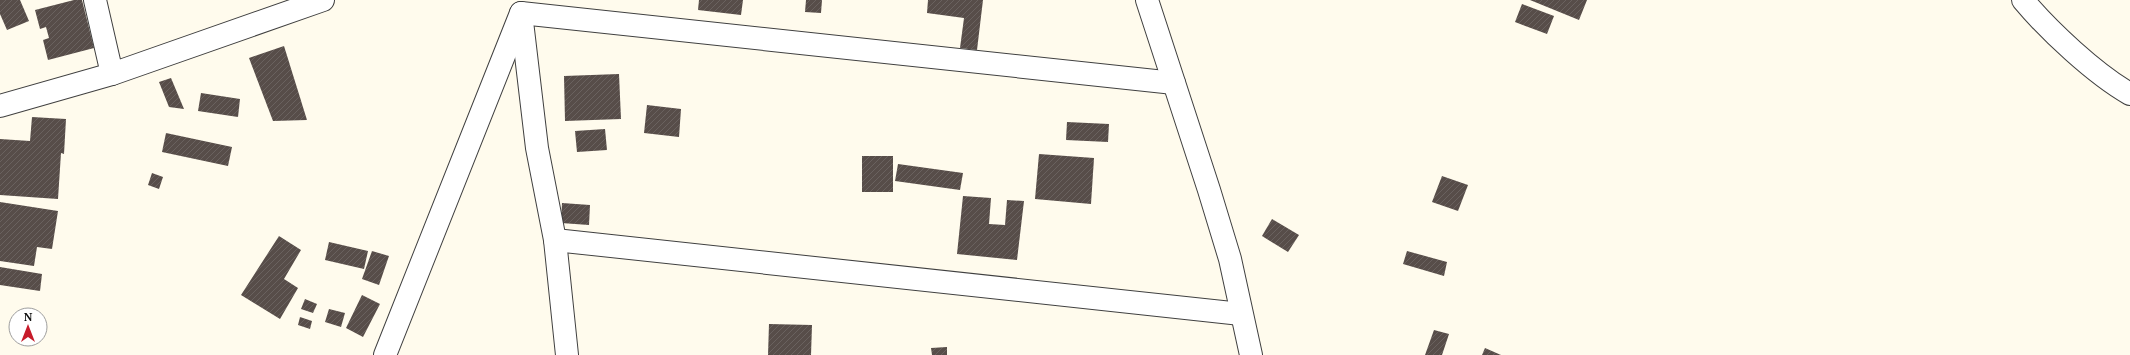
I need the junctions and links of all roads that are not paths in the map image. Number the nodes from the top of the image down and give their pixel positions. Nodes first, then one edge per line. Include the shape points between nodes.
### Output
1 (95, 0) edge
2 (323, 0) edge
3 (1147, 0) edge
4 (2023, 0) edge
5 (521, 6) edge
6 (112, 74) junction
7 (1174, 83) junction
8 (2130, 94) edge
9 (0, 106) edge
10 (556, 240) junction
11 (1241, 314) junction
12 (385, 355) edge
13 (567, 355) edge
14 (1251, 355) edge

1 - 6 street
2 - 6 street
3 - 7 street
4 - 8 street via 2038,18 2112,84
5 - 7 street
5 - 10 street via 537,148
5 - 12 street
6 - 9 street
7 - 11 street via 1228,251
10 - 11 street
10 - 13 street
11 - 14 street

